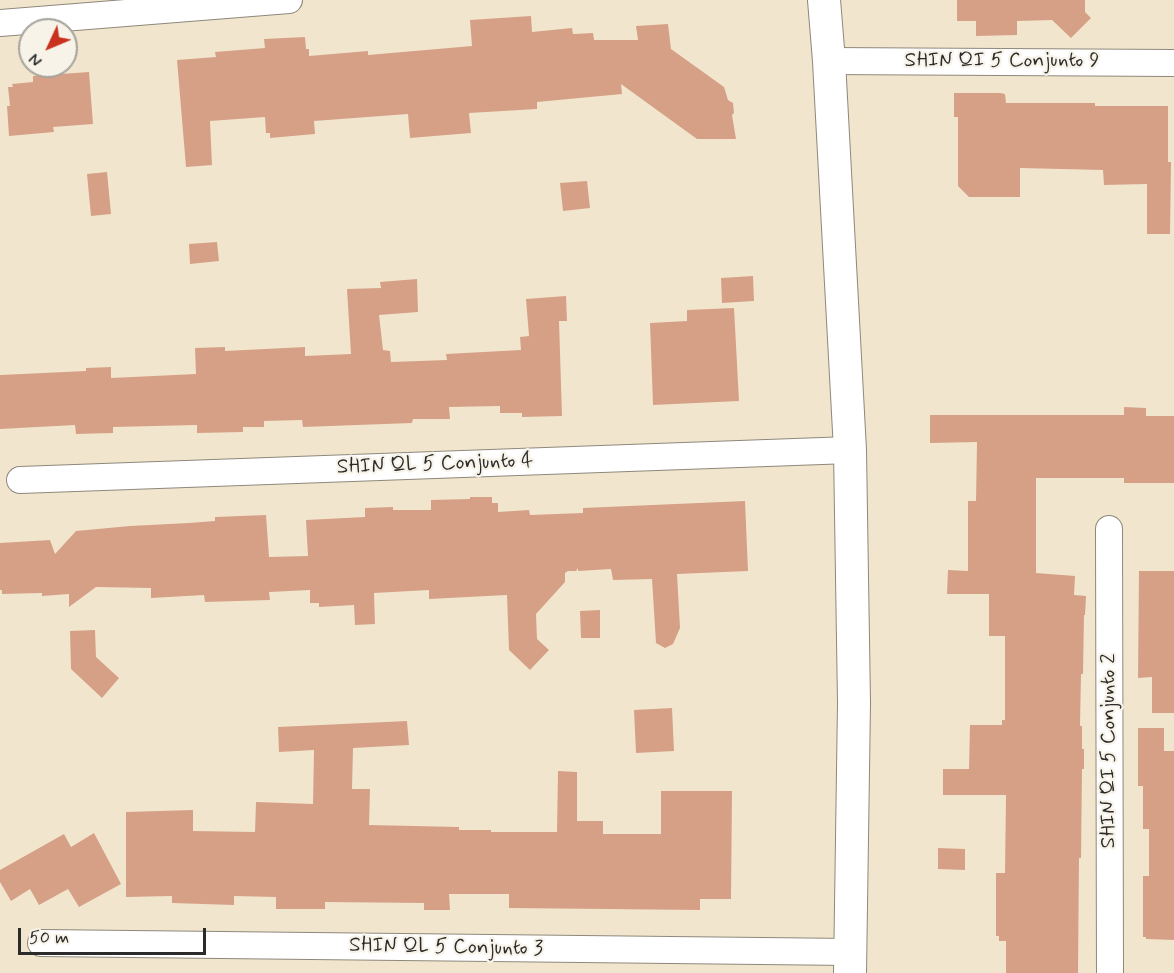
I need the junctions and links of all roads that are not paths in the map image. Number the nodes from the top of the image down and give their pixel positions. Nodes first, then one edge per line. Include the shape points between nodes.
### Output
1 (289, 0) edge
2 (824, 0) edge
3 (0, 23) edge
4 (829, 61) junction
5 (1174, 63) edge
6 (850, 450) junction
7 (20, 480) dead end
8 (1109, 529) dead end
9 (41, 943) dead end
10 (850, 963) edge
11 (1110, 973) edge

1 - 3 street
2 - 4 street
4 - 5 street, SHIN QI 5 Conjunto 9
4 - 6 street
6 - 7 street, SHIN QL 5 Conjunto 4
6 - 10 street via 854,703
8 - 11 street, SHIN QI 5 Conjunto 2
9 - 10 street, SHIN QL 5 Conjunto 3

